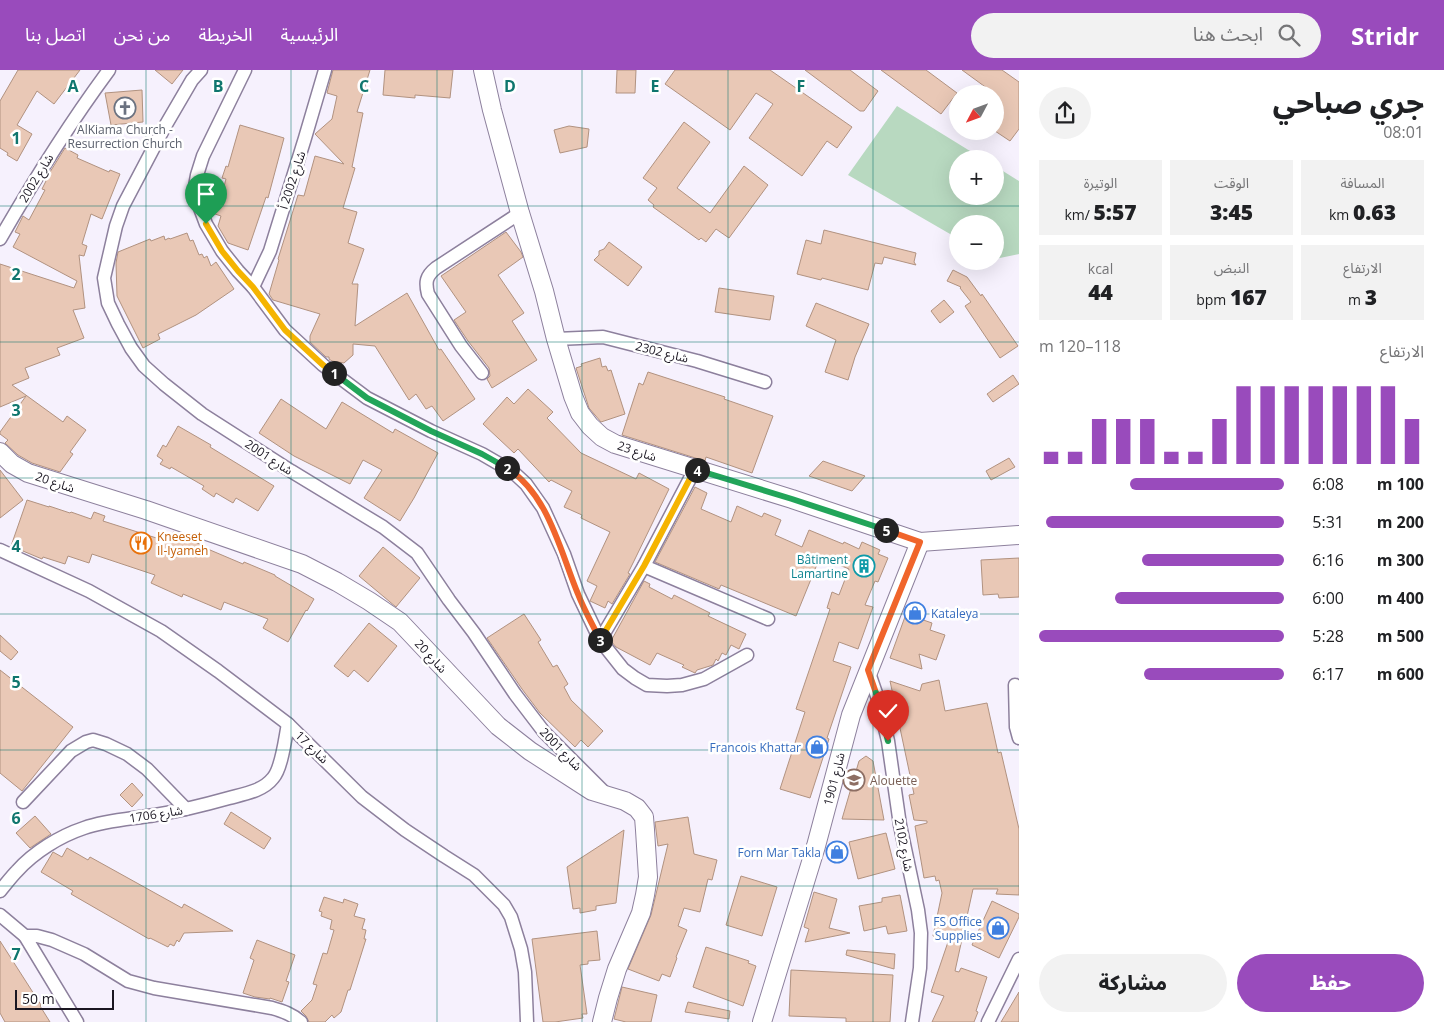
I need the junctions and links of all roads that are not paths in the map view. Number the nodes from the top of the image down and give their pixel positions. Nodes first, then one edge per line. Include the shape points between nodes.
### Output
1 (109, 70) edge
2 (201, 70) edge
3 (245, 70) edge
4 (325, 70) edge
5 (483, 70) edge
6 (520, 213) junction
7 (0, 239) edge
8 (253, 287) junction
9 (556, 339) junction
10 (482, 373) dead end
11 (765, 382) dead end
12 (0, 452) edge
13 (695, 469) junction
14 (1019, 535) edge
15 (920, 542) junction
16 (0, 550) edge
17 (644, 566) junction
18 (768, 619) dead end
19 (600, 640) junction
20 (747, 655) dead end
21 (868, 670) junction
22 (1015, 685) dead end
23 (288, 724) junction
24 (1019, 738) edge
25 (607, 794) junction
26 (23, 802) dead end
27 (186, 809) junction
28 (0, 891) edge
29 (0, 915) edge
30 (26, 936) junction
31 (1019, 959) edge
32 (77, 1022) edge
33 (300, 1022) edge
34 (527, 1022) edge
35 (602, 1022) edge
36 (763, 1022) edge
37 (912, 1022) edge
38 (988, 1022) edge

1 - 7 street, شارع 2002 via 47,159
2 - 25 street, شارع 2001 via 164,128 116,226 104,278 108,303 118,324 144,366 202,414 383,527 417,553 544,732
3 - 8 street via 203,156 194,192 206,224 222,251
4 - 8 street, شارع 2002 أ via 270,250
5 - 6 street, شارع 23
6 - 9 street, شارع 23
6 - 10 street via 430,272 426,280 428,294
8 - 19 street via 285,330 323,365 367,398 482,454 513,472 526,484 544,508
9 - 11 street, شارع 2302 via 603,337
9 - 13 street, شارع 23 via 573,396 590,426 615,444
12 - 25 street, شارع 20 via 28,473 216,533 302,564 337,582 400,622 498,726 530,752 592,791
13 - 15 street, شارع 23
13 - 17 street
14 - 15 street, شارع 23
15 - 21 street, شارع 1901
16 - 23 street, شارع 17 via 89,591 161,631
17 - 18 street
17 - 19 street
19 - 20 street via 623,669 647,685 656,686 682,685 704,679
21 - 36 street, شارع 1901 via 851,715
21 - 37 street, شارع 2102 via 888,741 921,933 920,968
22 - 24 street
23 - 27 street, شارع 1706 via 280,767 274,778 263,787 242,795
23 - 34 street, شارع 17 via 362,797 405,830 474,875 504,906 521,949
25 - 35 street, شارع 20 via 638,808 644,817 648,877 642,913 617,969
26 - 27 street via 71,751 93,740 127,754
27 - 28 street, شارع 1706 via 118,820 68,834 18,870
29 - 30 street
30 - 32 street
30 - 33 street via 52,940 84,954 128,981 272,1008 293,1015
31 - 38 street

